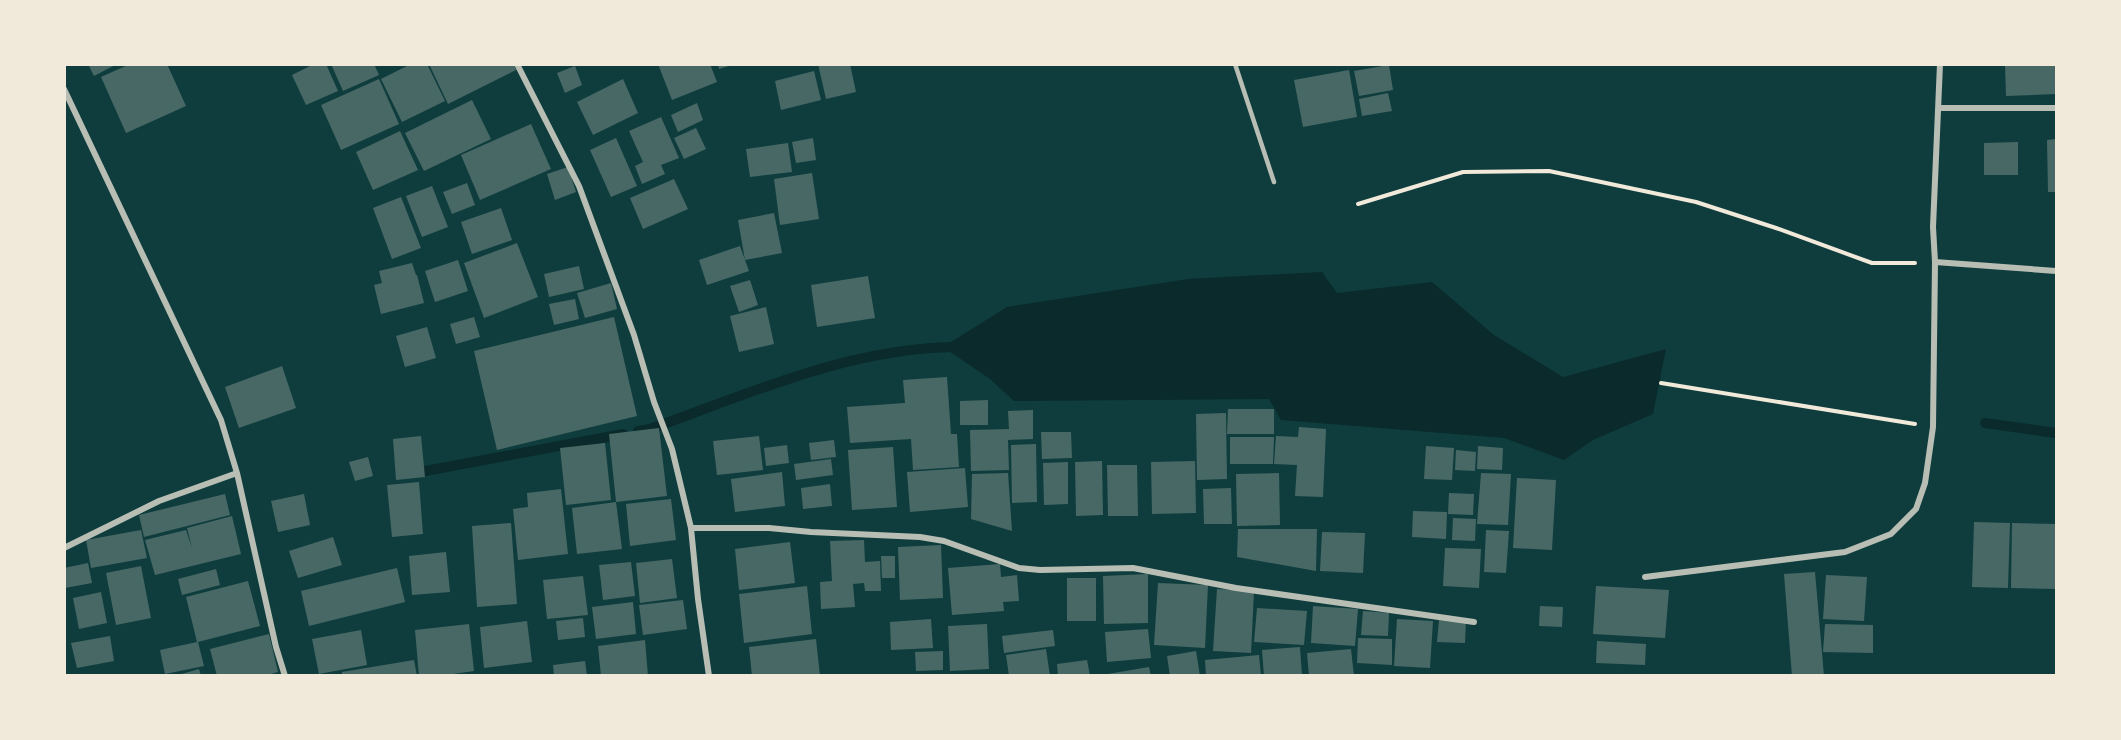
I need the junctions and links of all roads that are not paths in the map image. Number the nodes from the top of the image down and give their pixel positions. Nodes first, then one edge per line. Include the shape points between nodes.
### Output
1 (518, 64) edge
2 (1235, 64) edge
3 (1940, 64) edge
4 (64, 89) edge
5 (1939, 108) junction
6 (2056, 108) edge
7 (1274, 182) dead end
8 (1935, 262) junction
9 (2056, 271) edge
10 (237, 473) junction
11 (691, 528) junction
12 (64, 548) edge
13 (1645, 577) dead end
14 (1474, 622) dead end
15 (285, 675) edge
16 (709, 675) edge

1 - 11 street via 579,186 672,449
2 - 7 lane
3 - 5 street
4 - 10 street via 221,420
5 - 6 street
5 - 8 street via 1932,227
8 - 9 street
8 - 13 street via 1933,427 1925,483 1916,509 1891,534 1845,552
10 - 12 street via 159,501
10 - 15 street
11 - 14 street via 768,528 920,537 944,541 1018,568 1133,568 1236,588
11 - 16 street

